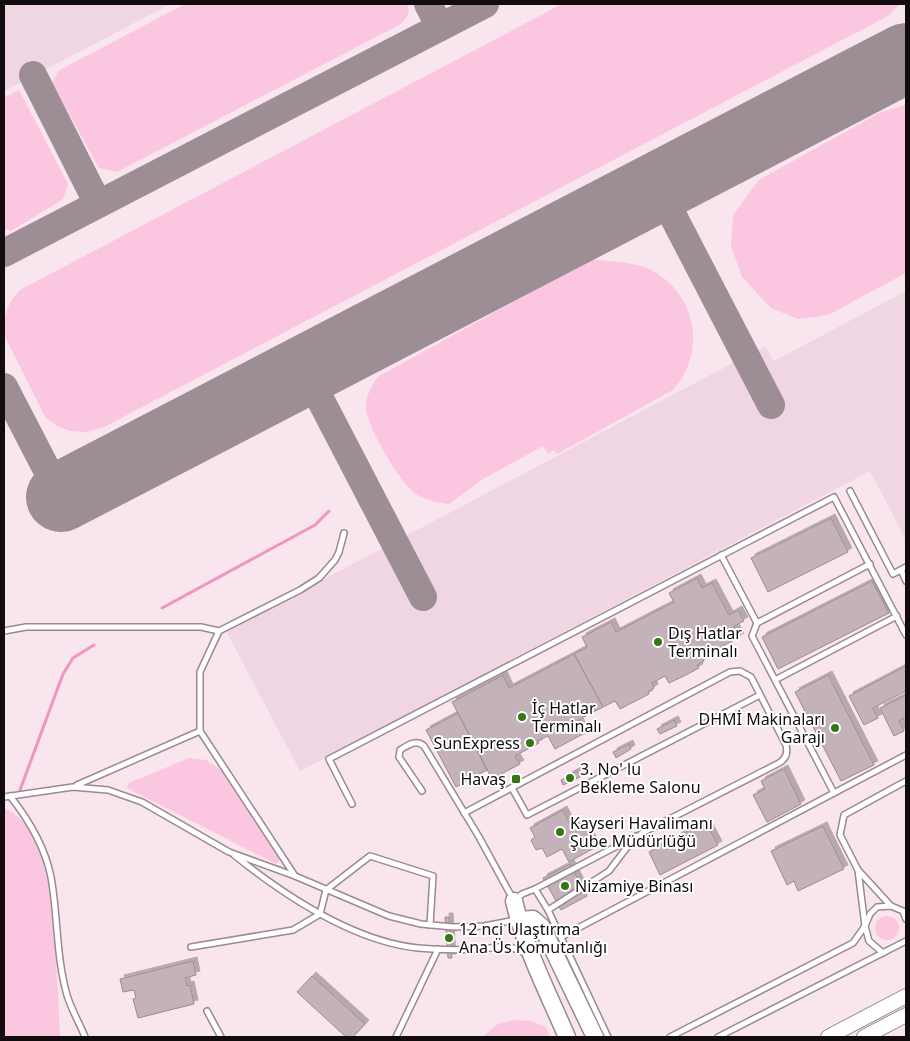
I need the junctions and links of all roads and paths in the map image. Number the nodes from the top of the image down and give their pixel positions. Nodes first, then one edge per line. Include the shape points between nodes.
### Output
1 (850, 491) dead end
2 (344, 533) dead end
3 (722, 555) junction
4 (870, 564) junction
5 (904, 569) edge
6 (906, 581) edge
7 (897, 616) junction
8 (757, 623) junction
9 (4, 631) edge
10 (219, 631) junction
11 (906, 635) edge
12 (775, 680) junction
13 (760, 695) junction
14 (200, 731) junction
15 (906, 756) edge
16 (906, 781) edge
17 (72, 787) junction
18 (512, 788) junction
19 (422, 792) dead end
20 (834, 793) junction
21 (4, 796) edge
22 (10, 796) junction
23 (352, 804) dead end
24 (464, 814) junction
25 (642, 832) junction
26 (229, 852) junction
27 (858, 870) junction
28 (295, 876) junction
29 (535, 889) junction
30 (326, 890) junction
31 (514, 901) junction
32 (891, 906) junction
33 (548, 910) junction
34 (905, 911) edge
35 (320, 914) junction
36 (906, 919) edge
37 (518, 920) junction
38 (430, 925) junction
39 (865, 926) junction
40 (560, 936) junction
41 (906, 939) edge
42 (191, 947) dead end
43 (438, 949) junction
44 (883, 953) junction
45 (532, 956) junction
46 (906, 996) edge
47 (207, 1011) dead end
48 (906, 1015) edge
49 (397, 1036) edge
50 (85, 1037) edge
51 (221, 1037) edge
52 (567, 1037) edge
53 (595, 1037) edge
54 (608, 1037) edge
55 (670, 1037) edge
56 (718, 1037) edge
57 (828, 1037) edge
58 (864, 1037) edge

1 - 5 lane via 893,574
2 - 10 lane via 339,552 318,578
3 - 4 lane via 834,497
3 - 8 lane
3 - 23 lane via 329,760
4 - 7 lane
4 - 8 lane
5 - 6 lane
7 - 11 lane
7 - 12 lane
8 - 12 lane via 752,636
9 - 10 lane via 26,627 201,627
10 - 14 lane via 200,672
12 - 20 lane
13 - 18 lane via 748,674 730,672
13 - 18 lane via 527,815
13 - 25 lane via 786,745 785,759
14 - 17 lane
14 - 28 lane
15 - 20 lane
16 - 27 lane via 844,815 840,835
17 - 22 lane
17 - 26 lane via 96,788 131,797
18 - 24 lane
19 - 24 lane via 399,757 400,750 413,743 424,746
20 - 40 lane
21 - 22 lane
22 - 50 lane via 29,822 48,865 67,996
24 - 31 lane
25 - 29 lane
25 - 33 lane via 609,871
26 - 28 lane
26 - 35 lane
27 - 32 lane
27 - 39 lane
28 - 30 lane
29 - 31 lane
29 - 33 lane
30 - 35 lane
30 - 38 lane via 389,916
30 - 38 lane via 370,856 434,876
31 - 37 main road
32 - 34 lane
32 - 39 lane via 877,907
33 - 40 lane
34 - 36 lane
35 - 42 lane via 293,930
35 - 43 lane via 389,942
37 - 38 lane via 469,927
37 - 45 main road
37 - 53 main road via 533,919 542,926
39 - 44 lane via 869,941
39 - 55 lane via 853,943
40 - 54 lane
41 - 44 lane
43 - 45 lane via 508,947
43 - 49 lane
44 - 56 lane
45 - 52 main road
46 - 57 main road
47 - 51 lane
48 - 58 main road

